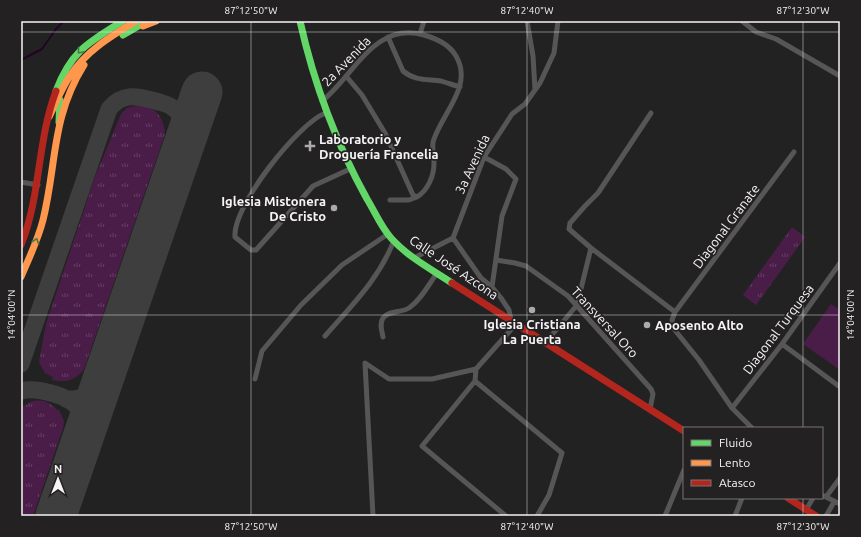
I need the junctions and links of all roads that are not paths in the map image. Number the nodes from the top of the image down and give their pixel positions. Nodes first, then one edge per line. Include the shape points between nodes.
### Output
1 (123, 21) edge
2 (136, 21) edge
3 (147, 21) edge
4 (156, 21) edge
5 (294, 21) edge
6 (300, 21) edge
7 (424, 21) edge
8 (527, 21) edge
9 (558, 21) edge
10 (742, 21) edge
11 (131, 30) junction
12 (420, 34) junction
13 (388, 37) junction
14 (304, 43) junction
15 (346, 76) junction
16 (840, 76) edge
17 (460, 87) junction
18 (535, 90) junction
19 (62, 92) junction
20 (322, 101) junction
21 (326, 112) junction
22 (652, 113) dead end
23 (49, 117) junction
24 (59, 122) junction
25 (794, 152) dead end
26 (484, 157) junction
27 (350, 169) junction
28 (21, 182) edge
29 (38, 185) junction
30 (417, 197) junction
31 (390, 200) dead end
32 (388, 234) junction
33 (453, 238) junction
34 (394, 240) junction
35 (21, 245) edge
36 (591, 248) junction
37 (414, 258) junction
38 (496, 260) junction
39 (840, 263) edge
40 (437, 273) junction
41 (21, 277) edge
42 (492, 287) junction
43 (577, 305) junction
44 (675, 312) junction
45 (513, 322) junction
46 (324, 336) dead end
47 (383, 337) dead end
48 (546, 342) junction
49 (782, 344) junction
50 (476, 369) junction
51 (255, 379) dead end
52 (475, 381) junction
53 (840, 387) edge
54 (732, 408) junction
55 (650, 409) junction
56 (751, 427) edge
57 (683, 431) edge
58 (683, 472) edge
59 (840, 478) edge
60 (824, 496) edge
61 (742, 499) edge
62 (790, 499) edge
63 (813, 499) edge
64 (834, 502) junction
65 (840, 504) edge
66 (806, 510) junction
67 (373, 516) edge
68 (506, 516) edge
69 (537, 516) edge
70 (665, 516) edge
71 (735, 516) edge
72 (816, 516) edge
73 (826, 516) edge

1 -> 23 main road via 85,45 68,65 54,94
2 - 19 main road via 90,51 73,71
3 - 11 main road
4 - 11 main road
5 - 14 main road, Calle José Azcona
6 - 14 main road, Calle José Azcona
7 - 12 street
8 - 18 street
9 - 18 street, 3a Avenida via 554,53
10 - 16 street via 756,32 776,39
11 - 24 main road via 108,43 86,62 73,80
12 - 13 street, 2a Avenida via 408,32
12 - 17 street, 2a Avenida via 448,45 454,52 461,66
13 - 15 street, 2a Avenida via 370,50
13 - 17 street via 403,71 408,75 418,80
14 - 20 main road, Calle José Azcona
15 - 20 street, 2a Avenida via 335,91
15 - 30 street via 374,115 413,195
17 - 30 street via 433,144 434,165 428,188
18 - 26 street, 3a Avenida via 512,114
19 - 23 main road
19 - 24 main road
20 - 21 main road, Calle José Azcona
21 - 27 main road, Calle José Azcona
21 - 27 street via 314,118 271,164 243,209 235,237 251,250 256,250 313,186
22 - 36 street via 598,193 570,223 571,232
23 - 29 main road
41 -> 24 main road via 42,221
25 - 44 street, Diagonal Granate
26 - 33 street, 3a Avenida
26 - 38 street via 506,169 516,179 502,216
27 - 32 main road, Calle José Azcona
28 - 29 street
29 - 35 main road via 32,216
30 - 31 street via 409,200
32 - 34 main road, Calle José Azcona
32 - 51 street via 342,265 301,305 262,351
33 - 37 street
33 - 42 street via 480,278
34 - 37 main road, Calle José Azcona
34 - 46 street via 387,260 375,277
36 - 43 street
36 - 44 street
37 - 40 main road, Calle José Azcona
38 - 42 street
38 - 43 street, Transversal Oro via 526,266
39 - 49 street, Diagonal Turquesa
40 - 45 main road, Calle José Azcona
40 - 47 street via 409,308 388,314 382,319
42 - 45 street via 509,310
43 - 48 street
43 - 55 street, Transversal Oro via 651,389 653,394
44 - 54 street via 672,320 674,329
45 - 48 main road, Calle José Azcona
45 - 50 street
48 - 55 main road, Calle José Azcona
49 - 53 street
49 - 54 street, Diagonal Turquesa
50 - 52 street
50 - 67 street via 432,379 389,379 365,363
52 - 68 street via 422,446
52 - 69 street via 562,453 550,495
54 - 56 street
55 - 57 main road, Calle José Azcona
58 - 70 street
59 - 60 street
60 - 64 street
61 - 71 street
62 - 66 main road
63 - 66 street
64 - 65 street
64 - 73 street
66 - 72 main road

